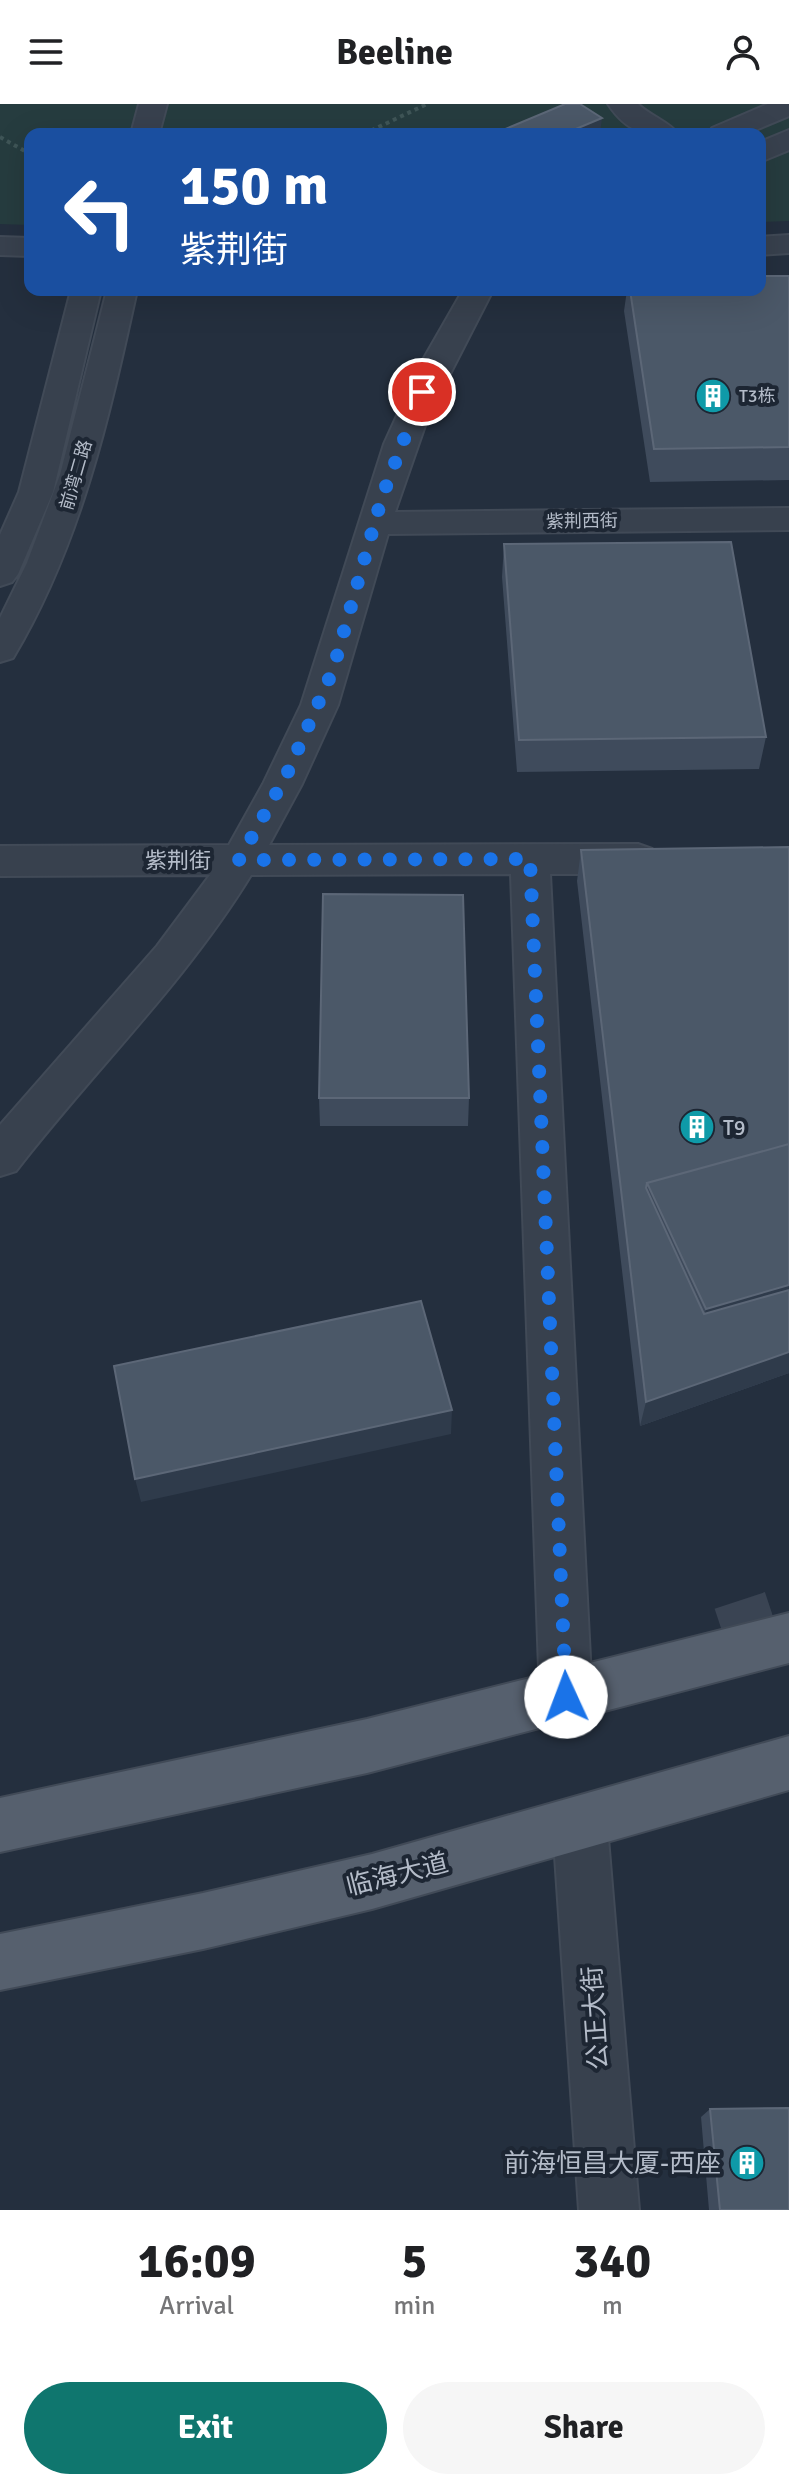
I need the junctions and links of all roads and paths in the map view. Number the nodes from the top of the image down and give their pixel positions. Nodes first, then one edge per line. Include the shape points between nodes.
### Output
1 (153, 104) edge
2 (427, 104) edge
3 (622, 104) edge
4 (789, 108) edge
5 (147, 128) edge
6 (377, 128) edge
7 (651, 128) edge
8 (736, 128) edge
9 (0, 137) edge
10 (789, 139) edge
11 (766, 150) edge
12 (24, 151) edge
13 (789, 244) edge
14 (0, 246) edge
15 (766, 246) edge
16 (24, 247) edge
17 (85, 296) edge
18 (121, 296) edge
19 (475, 296) edge
20 (789, 519) edge
21 (375, 523) junction
22 (0, 574) edge
23 (0, 649) edge
24 (530, 859) junction
25 (667, 859) edge
26 (239, 860) junction
27 (0, 861) edge
28 (0, 1158) edge
29 (789, 1638) edge
30 (566, 1697) junction
31 (789, 1763) edge
32 (0, 1825) edge
33 (580, 1826) junction
34 (0, 1962) edge
35 (609, 2210) edge

1 - 5 street
2 - 6 path
3 - 7 street
4 - 8 street
9 - 12 path
10 - 11 street
13 - 15 street
14 - 16 street
17 - 22 street, 前湾二路 via 36,492
18 - 23 street, 前湾二路 via 75,488 49,558
19 - 21 street via 422,392
20 - 21 street, 紫荆西街
21 - 26 street via 328,683 277,795
24 - 25 street, 紫荆街
24 - 26 street, 紫荆街
24 - 30 street
26 - 27 street, 紫荆街
26 - 28 street via 195,927
29 - 30 main road
30 - 32 main road
31 - 33 main road, 临海大道
33 - 34 main road, 临海大道 via 234,1915
33 - 35 street, 公正大街

